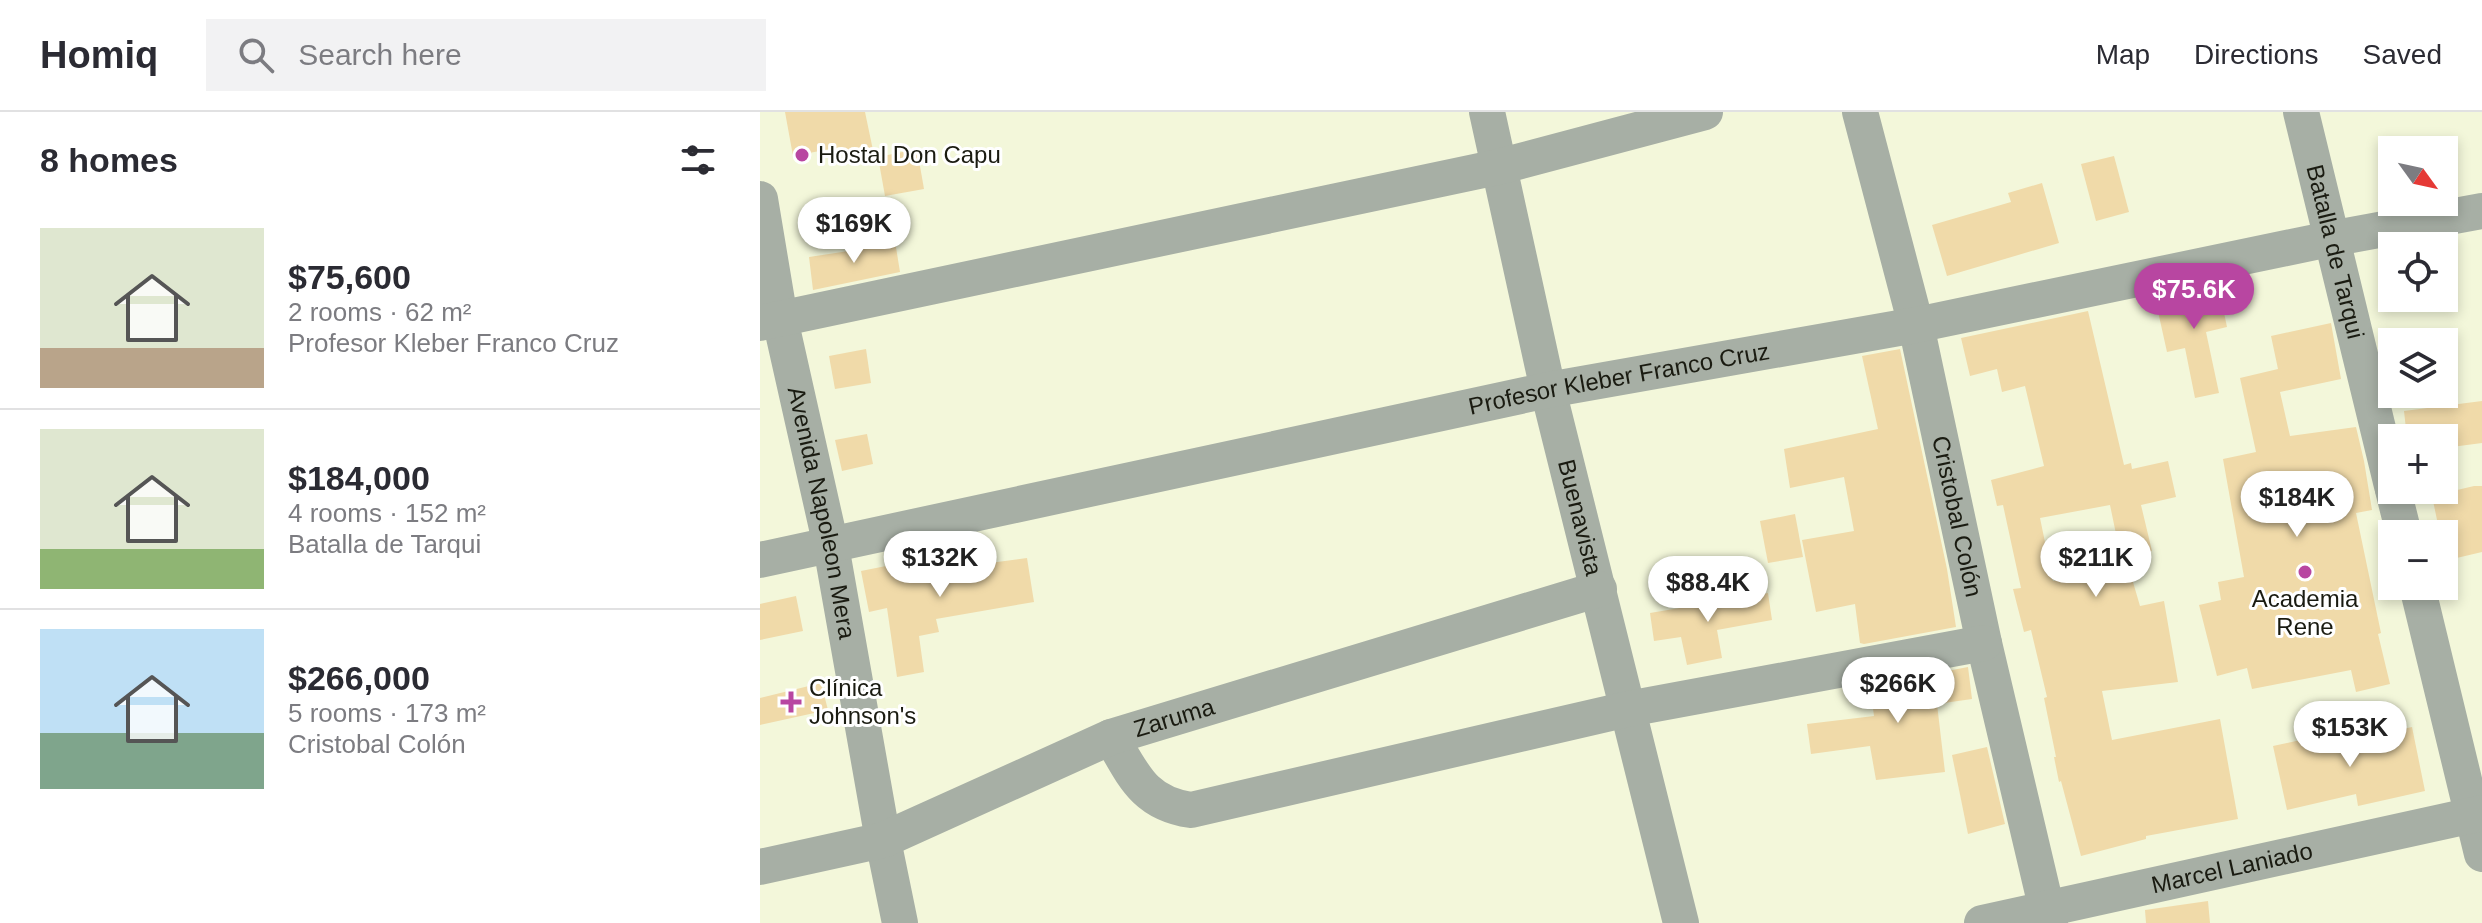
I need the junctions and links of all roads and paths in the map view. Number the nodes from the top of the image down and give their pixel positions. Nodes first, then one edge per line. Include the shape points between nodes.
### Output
1 (1487, 112) edge
2 (1705, 112) edge
3 (1860, 112) edge
4 (2301, 112) edge
5 (1498, 167) junction
6 (760, 199) edge
7 (2482, 211) edge
8 (2330, 239) junction
9 (770, 321) edge
10 (1916, 325) junction
11 (1548, 390) junction
12 (2378, 429) edge
13 (831, 546) junction
14 (760, 560) edge
15 (1599, 589) junction
16 (2421, 600) edge
17 (1984, 643) junction
18 (1628, 709) junction
19 (1111, 737) junction
20 (2478, 814) edge
21 (883, 840) junction
22 (2482, 854) edge
23 (760, 867) edge
24 (2049, 916) edge
25 (900, 923) edge
26 (1681, 923) edge
27 (1982, 923) edge

1 - 5 street, Buenavista
2 - 5 street
3 - 10 street, Cristobal Colón
4 - 8 street, Batalla de Tarqui
5 - 9 street
5 - 11 street, Buenavista
6 - 9 street, Avenida Napoleon Mera
7 - 8 street, Profesor Kleber Franco Cruz
8 - 10 street, Profesor Kleber Franco Cruz
8 - 12 street, Batalla de Tarqui
9 - 13 street, Avenida Napoleon Mera
10 - 11 street, Profesor Kleber Franco Cruz
10 - 17 street, Cristobal Colón
11 - 13 street, Profesor Kleber Franco Cruz
11 - 15 street, Buenavista
13 - 14 street, Profesor Kleber Franco Cruz
13 - 21 street, Avenida Napoleon Mera
15 - 18 street, Buenavista
15 - 19 street, Zaruma
16 - 20 street
17 - 18 street
17 - 24 street, Cristobal Colón
18 - 19 street via 1191,810 1171,807 1151,795
18 - 26 street, Buenavista
19 - 21 street, Zaruma
20 - 22 street
20 - 24 street, Marcel Laniado
21 - 23 street, Zaruma
21 - 25 street, Avenida Napoleon Mera
24 - 27 street, Marcel Laniado

